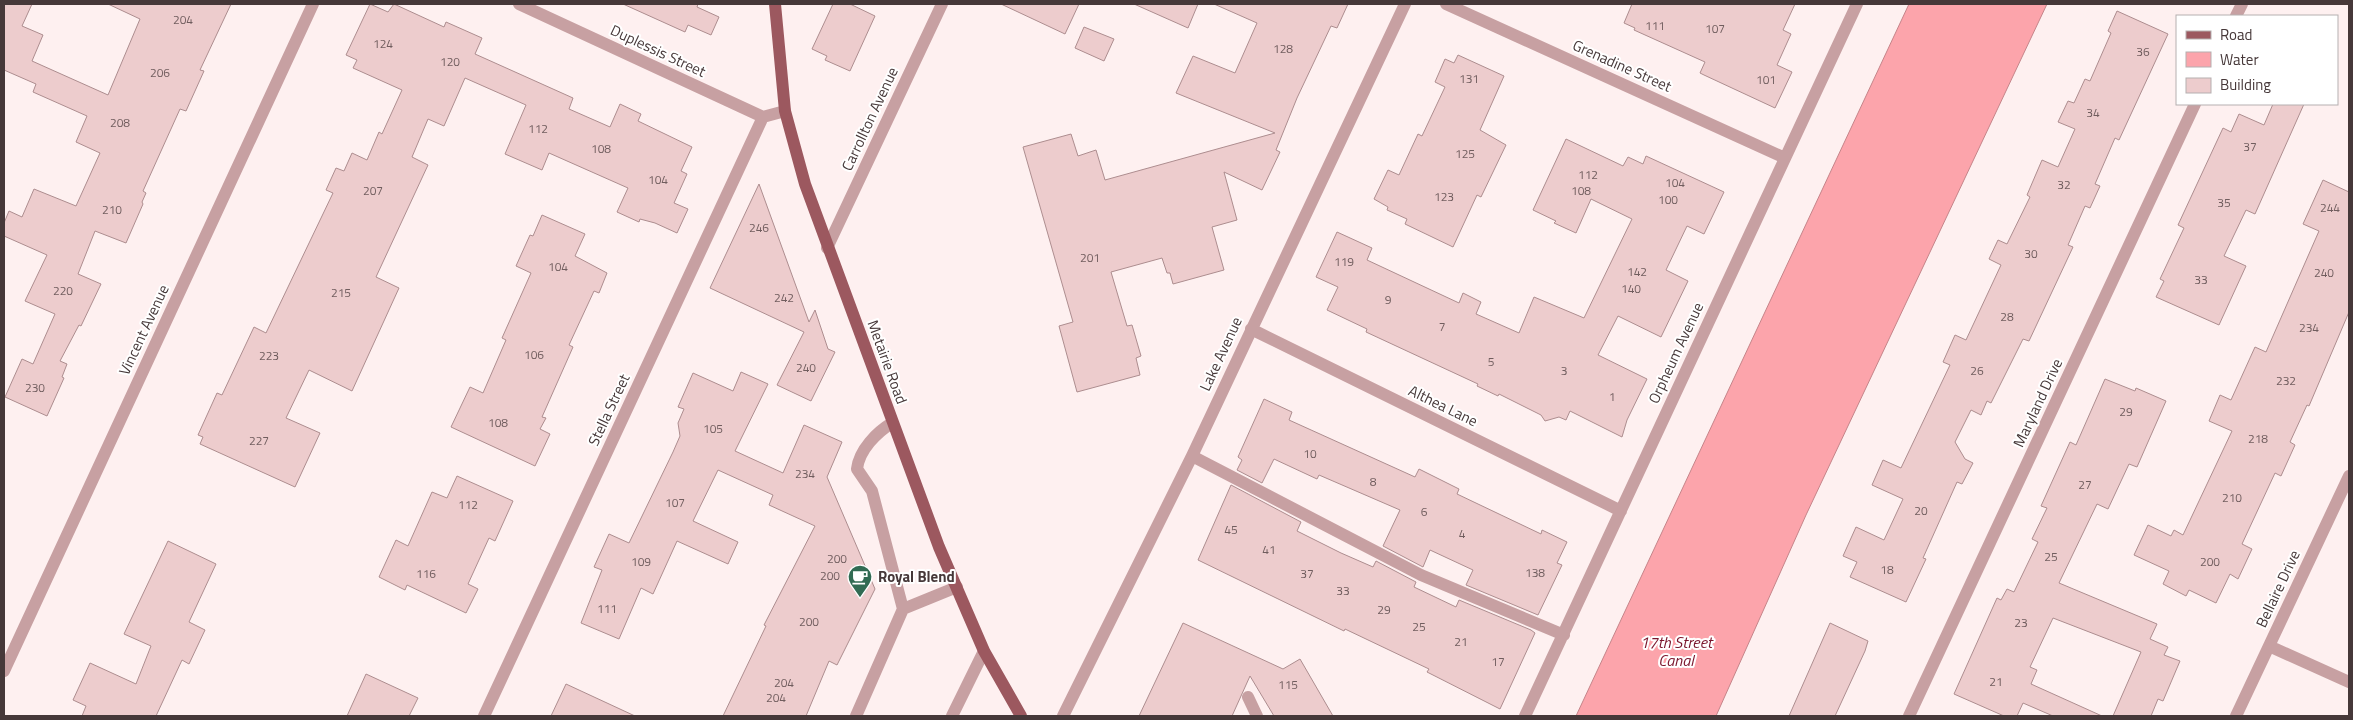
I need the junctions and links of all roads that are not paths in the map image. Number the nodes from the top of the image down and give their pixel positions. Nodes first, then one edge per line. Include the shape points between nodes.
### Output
1 (313, 4) edge
2 (519, 4) edge
3 (775, 4) edge
4 (942, 4) edge
5 (1404, 4) edge
6 (1446, 4) edge
7 (1857, 4) edge
8 (2195, 105) edge
9 (785, 111) junction
10 (763, 117) junction
11 (1785, 158) junction
12 (827, 248) junction
13 (1251, 329) junction
14 (892, 423) junction
15 (1192, 456) junction
16 (2349, 476) edge
17 (1621, 511) junction
18 (957, 588) junction
19 (903, 609) junction
20 (1564, 635) junction
21 (2269, 646) junction
22 (984, 652) junction
23 (4, 671) edge
24 (2349, 682) edge
25 (1248, 697) dead end
26 (484, 716) edge
27 (856, 716) edge
28 (952, 716) edge
29 (1021, 716) edge
30 (1063, 716) edge
31 (1258, 716) edge
32 (1525, 716) edge
33 (1909, 716) edge
34 (2236, 716) edge

1 - 23 street, Vincent Avenue
2 - 10 street, Duplessis Street
3 - 9 main road, Metairie Road
4 - 12 street, Carrollton Avenue
5 - 13 street, Lake Avenue
6 - 11 street, Grenadine Street
7 - 11 street, Orpheum Avenue
8 - 33 street, Maryland Drive
9 - 10 street
9 - 12 main road, Metairie Road
10 - 26 street, Stella Street
11 - 17 street, Orpheum Avenue
12 - 14 main road, Metairie Road
13 - 15 street, Lake Avenue
13 - 17 street, Althea Lane
14 - 18 main road, Metairie Road
14 - 19 street via 879,430 860,457 857,469 872,491
15 - 20 street via 1421,575
15 - 30 street, Lake Avenue
16 - 21 street, Bellaire Drive
17 - 20 street, Orpheum Avenue
18 - 19 street
18 - 22 main road, Metairie Road
19 - 27 street
20 - 32 street, Orpheum Avenue
21 - 24 street
21 - 34 street, Bellaire Drive
22 - 28 street
22 - 29 main road, Metairie Road
25 - 31 street

